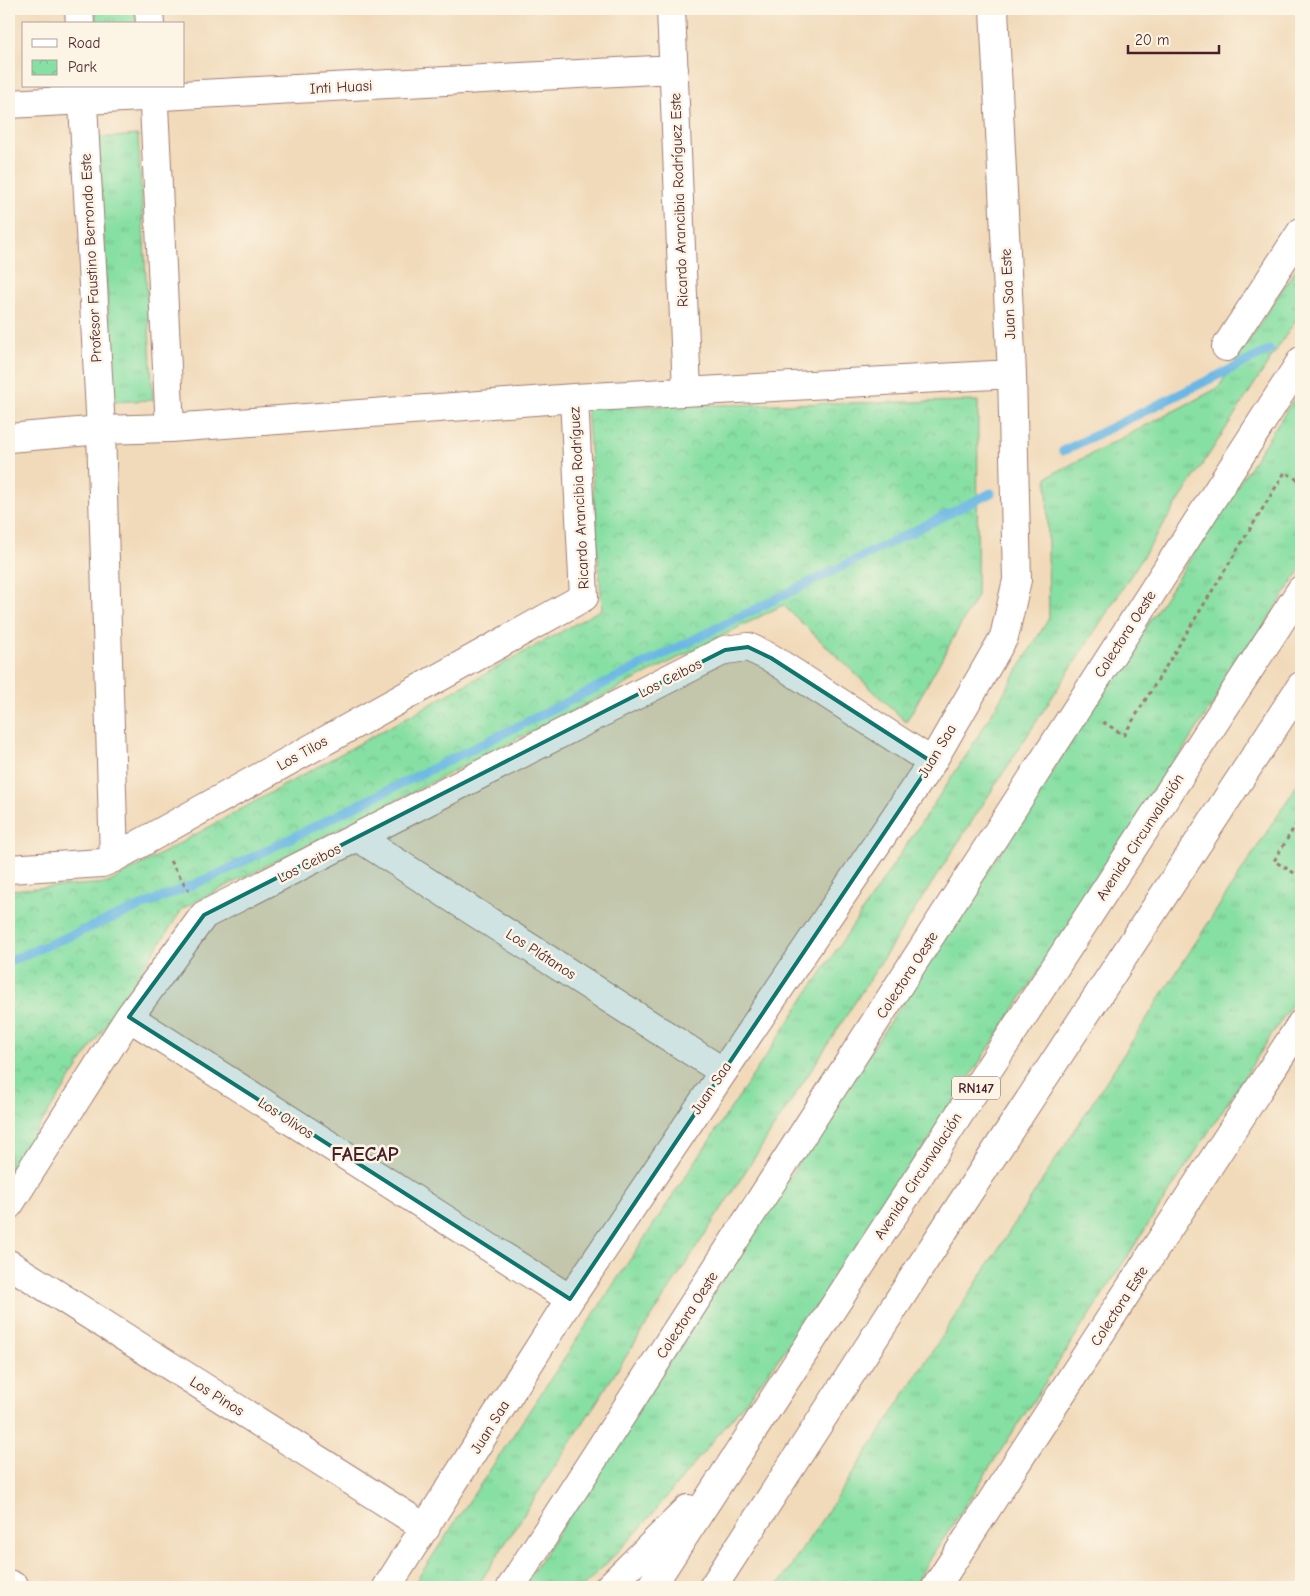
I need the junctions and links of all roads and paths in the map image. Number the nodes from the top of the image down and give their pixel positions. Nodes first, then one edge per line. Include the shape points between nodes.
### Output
1 (79, 9) edge
2 (149, 9) edge
3 (670, 9) edge
4 (994, 9) edge
5 (80, 22) edge
6 (150, 22) edge
7 (674, 69) junction
8 (153, 91) edge
9 (82, 93) edge
10 (9, 104) edge
11 (1301, 232) edge
12 (1226, 347) dead end
13 (1301, 362) edge
14 (1012, 374) junction
15 (688, 391) junction
16 (574, 398) junction
17 (170, 428) junction
18 (101, 430) junction
19 (9, 438) edge
20 (1301, 482) edge
21 (1017, 580) joint
22 (1301, 590) edge
23 (584, 598) joint
24 (1301, 686) edge
25 (1079, 707) junction
26 (932, 762) junction
27 (1301, 816) edge
28 (359, 838) junction
29 (114, 858) junction
30 (160, 860) dead end
31 (9, 870) edge
32 (1301, 877) edge
33 (204, 915) junction
34 (129, 1017) junction
35 (1301, 1024) edge
36 (722, 1071) junction
37 (9, 1205) edge
38 (9, 1264) edge
39 (570, 1299) junction
40 (724, 1473) junction
41 (426, 1528) junction
42 (752, 1528) junction
43 (9, 1584) edge
44 (14, 1587) edge
45 (387, 1587) edge
46 (511, 1587) edge
47 (609, 1587) edge
48 (650, 1587) edge
49 (714, 1587) edge
50 (737, 1587) edge
51 (936, 1587) edge

1 - 5 main road
2 - 6 main road
3 - 7 main road, Ricardo Arancibia Rodríguez Este
4 - 14 main road, Juan Saa Este
7 - 8 main road, Inti Huasi
7 - 15 main road, Ricardo Arancibia Rodríguez Este
8 - 9 main road, Inti Huasi
8 - 17 main road
9 - 10 main road, Inti Huasi
9 - 18 main road, Profesor Faustino Berrondo Este
11 - 12 main road
13 - 25 main road, Colectora Oeste
14 - 15 main road
14 - 21 main road, Juan Saa Este
15 - 16 main road
16 - 17 main road
16 - 23 main road, Ricardo Arancibia Rodríguez
17 - 18 main road
18 - 19 main road
18 - 29 main road, Profesor Faustino Berrondo Este
20 - 25 path via 1285,472 1124,735
21 - 26 main road, Juan Saa via 1004,637
22 - 40 main road, Avenida Circunvalación / RN147
23 - 29 main road, Los Tilos
24 - 42 main road
25 - 46 main road, Colectora Oeste
26 - 28 main road, Los Ceibos via 771,658 748,647 725,650
26 - 36 main road, Juan Saa
27 - 32 path via 1274,860
28 - 33 main road, Los Ceibos
28 - 36 main road, Los Plátanos
29 - 31 main road, Los Tilos via 102,863
30 - 33 path via 170,860
33 - 34 main road, Los Ceibos
34 - 37 main road, Los Ceibos
34 - 39 main road, Los Olivos
35 - 51 main road, Colectora Este
36 - 39 main road, Juan Saa
38 - 41 main road, Los Pinos
39 - 41 main road, Juan Saa
40 - 47 main road
40 - 48 main road, Avenida Circunvalación / RN147
41 - 45 main road, Juan Saa
42 - 49 main road
42 - 50 main road
43 - 44 main road

